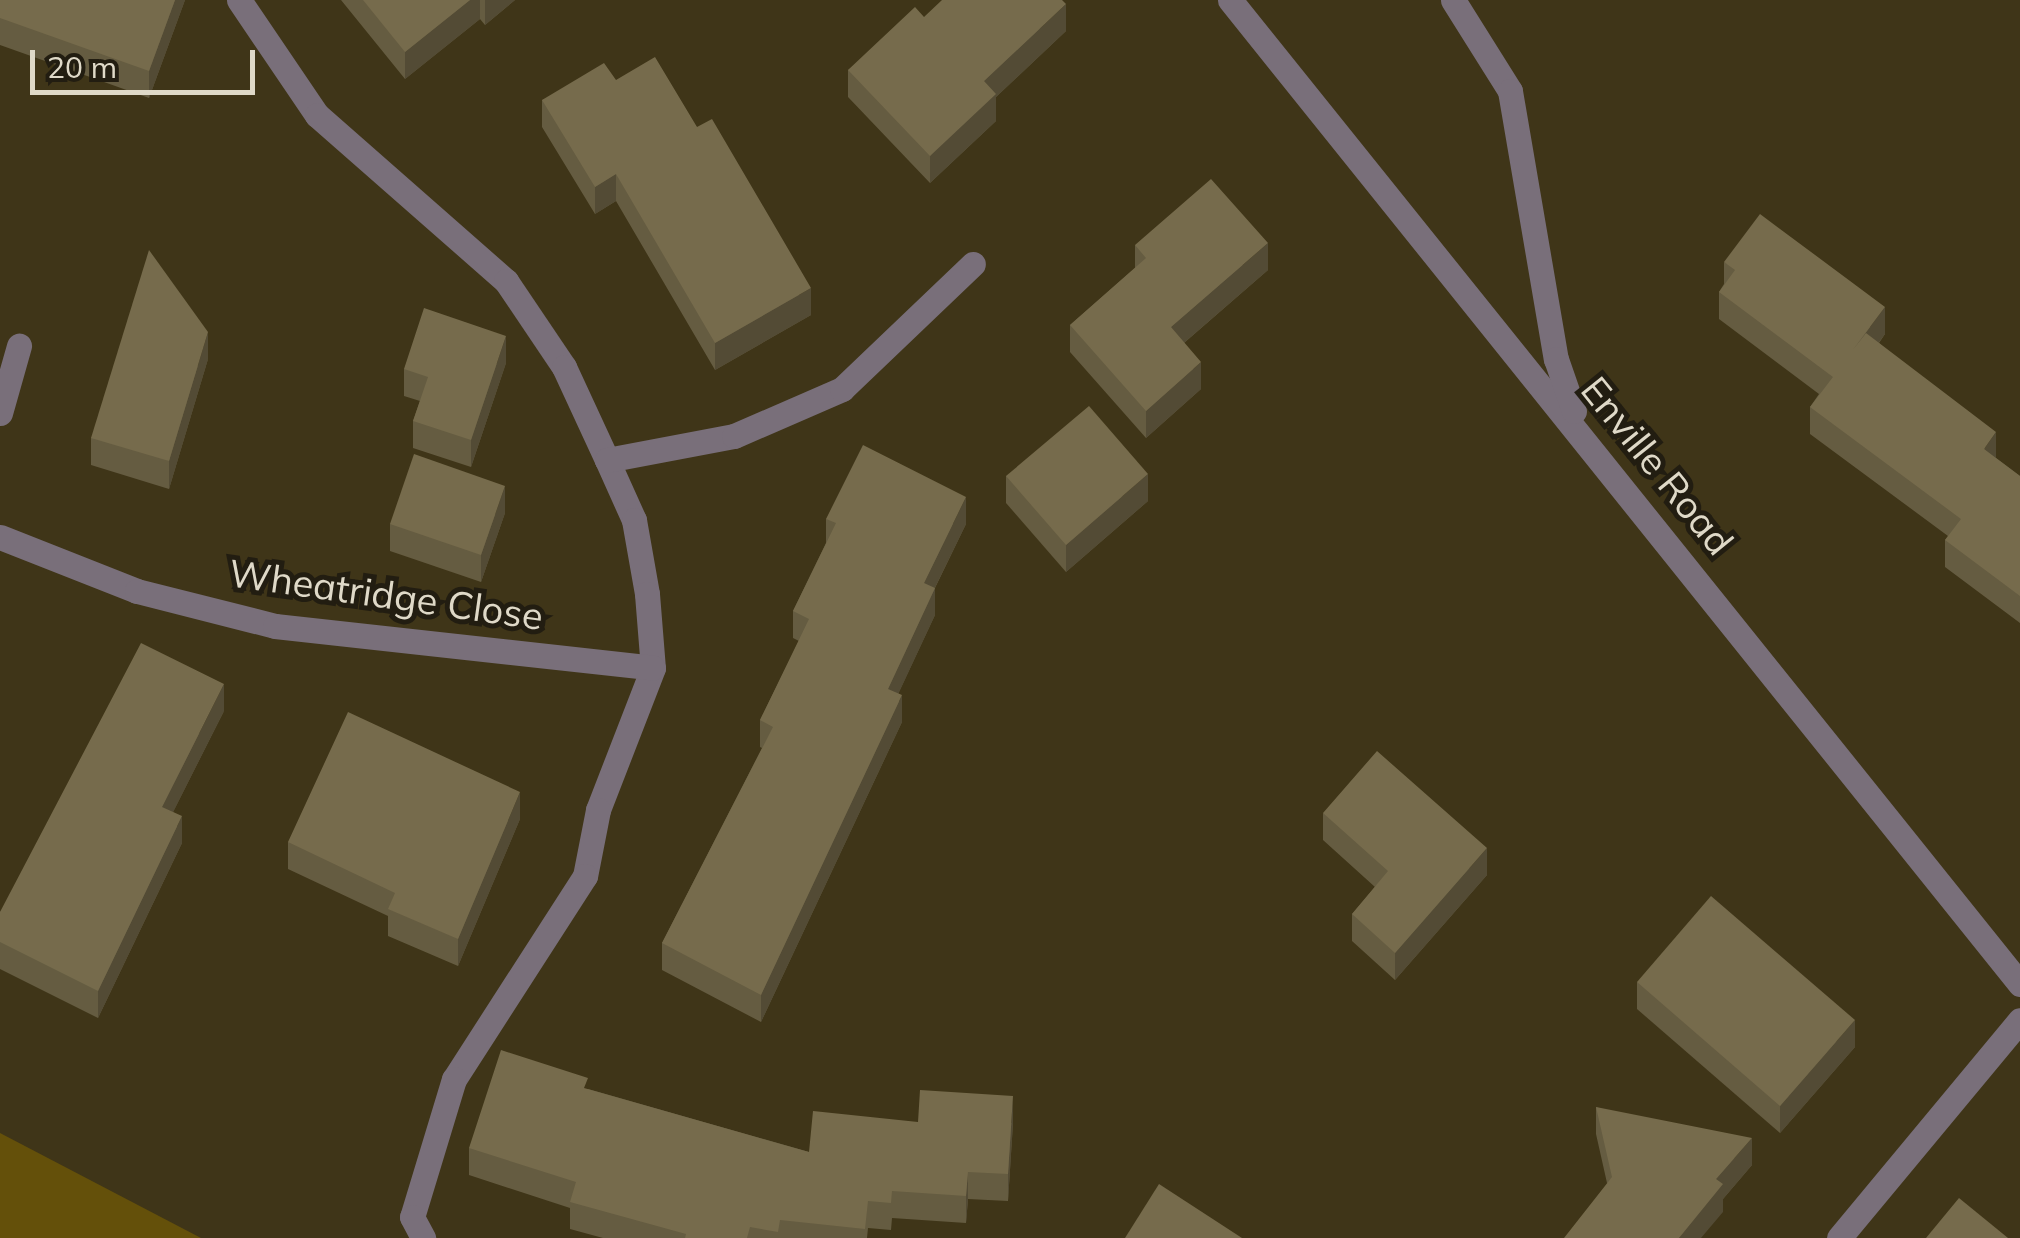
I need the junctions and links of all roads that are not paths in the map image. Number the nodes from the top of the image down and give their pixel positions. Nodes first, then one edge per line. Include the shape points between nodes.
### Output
1 (238, 0) edge
2 (1230, 0) edge
3 (1453, 0) edge
4 (973, 264) dead end
5 (19, 346) dead end
6 (0, 414) edge
7 (1581, 430) junction
8 (607, 460) junction
9 (0, 536) edge
10 (653, 668) junction
11 (2020, 984) edge
12 (2020, 1020) edge
13 (423, 1238) edge
14 (1840, 1238) edge

1 - 8 street via 318,115 506,281 564,367
2 - 7 street, Enville Road
3 - 7 street via 1510,92 1556,360
4 - 8 street via 842,389 734,436
5 - 6 street
7 - 11 street, Enville Road
8 - 10 street via 634,520
9 - 10 street, Wheatridge Close via 136,591 275,626
10 - 13 street via 598,810 585,876 454,1078 412,1217
12 - 14 street

